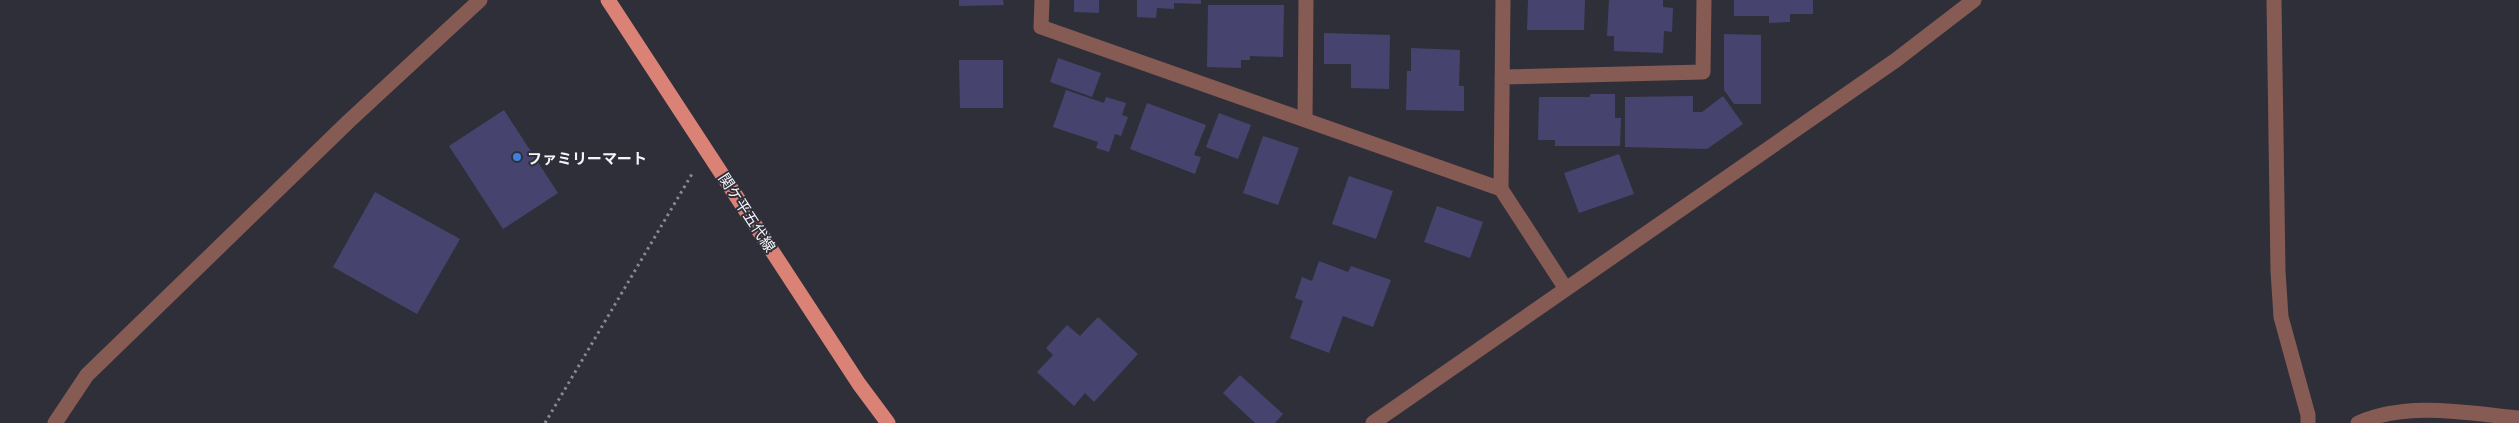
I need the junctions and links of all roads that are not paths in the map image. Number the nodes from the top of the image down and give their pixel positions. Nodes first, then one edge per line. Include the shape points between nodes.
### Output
1 (480, 0) edge
2 (608, 0) edge
3 (1042, 0) edge
4 (1306, 0) edge
5 (1503, 0) edge
6 (1704, 0) edge
7 (1974, 0) edge
8 (2274, 0) edge
9 (1502, 76) junction
10 (1305, 120) junction
11 (1501, 189) junction
12 (1566, 289) junction
13 (2519, 418) edge
14 (55, 423) edge
15 (888, 423) edge
16 (1373, 423) edge
17 (2308, 423) edge
18 (2358, 423) edge

1 - 14 street via 349,121 88,375
2 - 15 main road, 関ケ平五代線 via 859,384
3 - 10 street via 1041,27
4 - 10 street
5 - 9 street
6 - 9 street via 1703,72
7 - 12 street via 1896,60
8 - 17 street via 2281,317
9 - 11 street
10 - 11 street
11 - 12 street
12 - 16 street
13 - 18 street via 2404,410 2373,416

